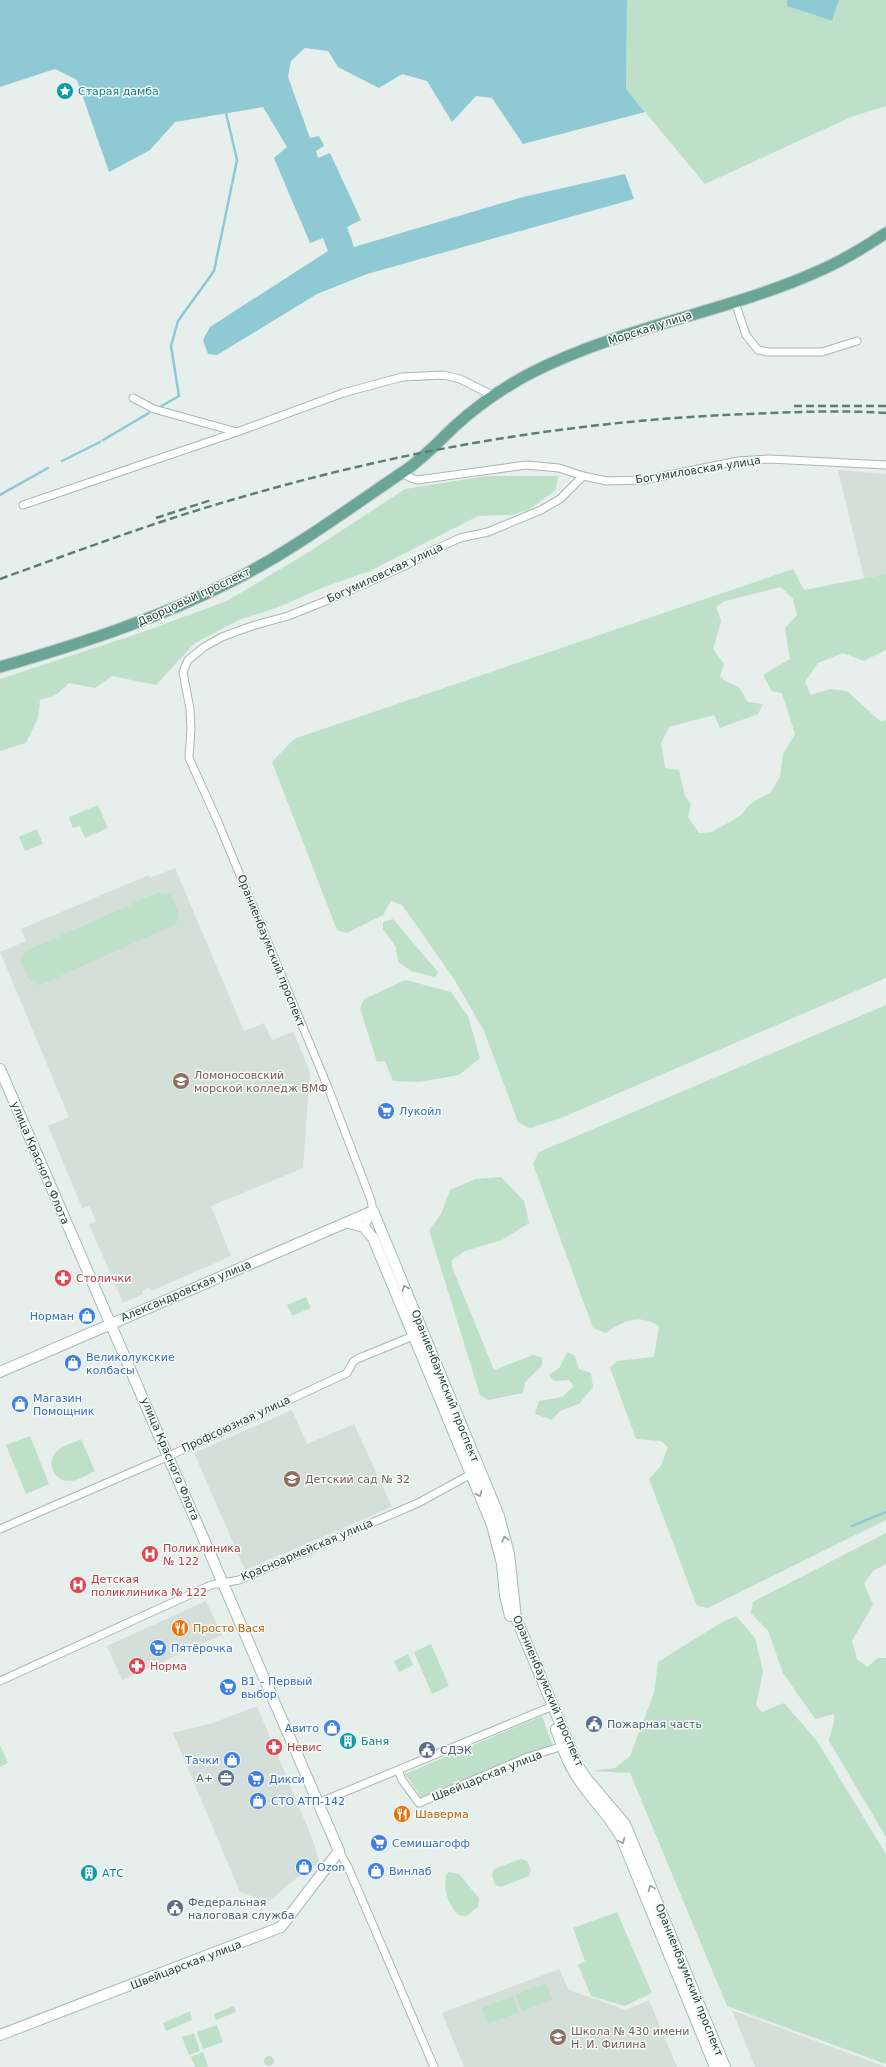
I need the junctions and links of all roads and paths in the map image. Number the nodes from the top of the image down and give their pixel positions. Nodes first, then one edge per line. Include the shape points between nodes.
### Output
1 (886, 233) edge
2 (735, 302) junction
3 (856, 341) dead end
4 (494, 396) junction
5 (133, 398) dead end
6 (237, 432) junction
7 (430, 451) joint
8 (886, 465) edge
9 (403, 473) junction
10 (583, 476) junction
11 (23, 505) dead end
12 (0, 667) edge
13 (187, 689) joint
14 (0, 1069) edge
15 (373, 1211) junction
16 (349, 1223) junction
17 (364, 1227) junction
18 (109, 1324) junction
19 (418, 1333) junction
20 (0, 1372) edge
21 (169, 1456) junction
22 (475, 1472) junction
23 (0, 1529) edge
24 (223, 1583) junction
25 (0, 1681) edge
26 (548, 1708) junction
27 (566, 1745) junction
28 (398, 1770) junction
29 (318, 1803) junction
30 (339, 1851) junction
31 (0, 2035) edge
32 (434, 2067) edge
33 (714, 2067) edge
34 (725, 2067) edge

1 - 2 main road, Морская улица via 856,253 822,270
2 - 3 street via 746,335 758,350 822,352
2 - 4 main road, Морская улица via 642,330 567,357 529,375
4 - 6 street via 460,379 444,375 402,377 343,393
4 - 7 main road, Морская улица via 456,425
5 - 6 street via 154,410
6 - 11 street
7 - 9 main road, Дворцовый проспект
8 - 10 street, Богумиловская улица via 770,458 738,461 644,480 607,481
9 - 10 street, Богумиловская улица via 417,480 526,465 559,468
9 - 12 main road, Дворцовый проспект via 280,554 234,581 111,633
10 - 13 street, Богумиловская улица via 560,499 541,510 488,532 460,538 405,566 288,616 222,637 188,660 183,672
13 - 15 street, Ораниенбаумский проспект via 191,728 189,758 329,1090
14 - 18 main road, улица Красного Флота
15 - 16 main road, Александровская улица
15 - 17 street
19 -> 15 main road, Ораниенбаумский проспект
16 - 17 main road
16 - 18 main road, Александровская улица
17 - 19 main road, Ораниенбаумский проспект via 373,1238
18 - 20 main road, Александровская улица
18 - 21 main road, улица Красного Флота
19 - 21 street, Профсоюзная улица via 357,1359 347,1373
19 - 22 main road, Ораниенбаумский проспект
21 - 23 street, Профсоюзная улица
21 - 24 main road, улица Красного Флота
22 - 24 street, Красноармейская улица via 418,1503 238,1580
22 -> 26 main road, Ораниенбаумский проспект via 499,1549 508,1609
27 -> 22 main road, Ораниенбаумский проспект via 516,1618 506,1542 499,1516
24 - 25 street, Красноармейская улица via 211,1585
24 - 29 main road, улица Красного Флота
26 - 27 main road, Ораниенбаумский проспект
26 - 28 street
27 - 28 street, Швейцарская улица via 528,1757 419,1803
27 -> 33 main road, Ораниенбаумский проспект via 579,1780 602,1808 621,1838
34 -> 27 main road, Ораниенбаумский проспект via 625,1824 586,1778
28 - 29 street
29 - 30 main road, улица Красного Флота
30 - 31 main road, Швейцарская улица via 281,1927
30 - 32 street

